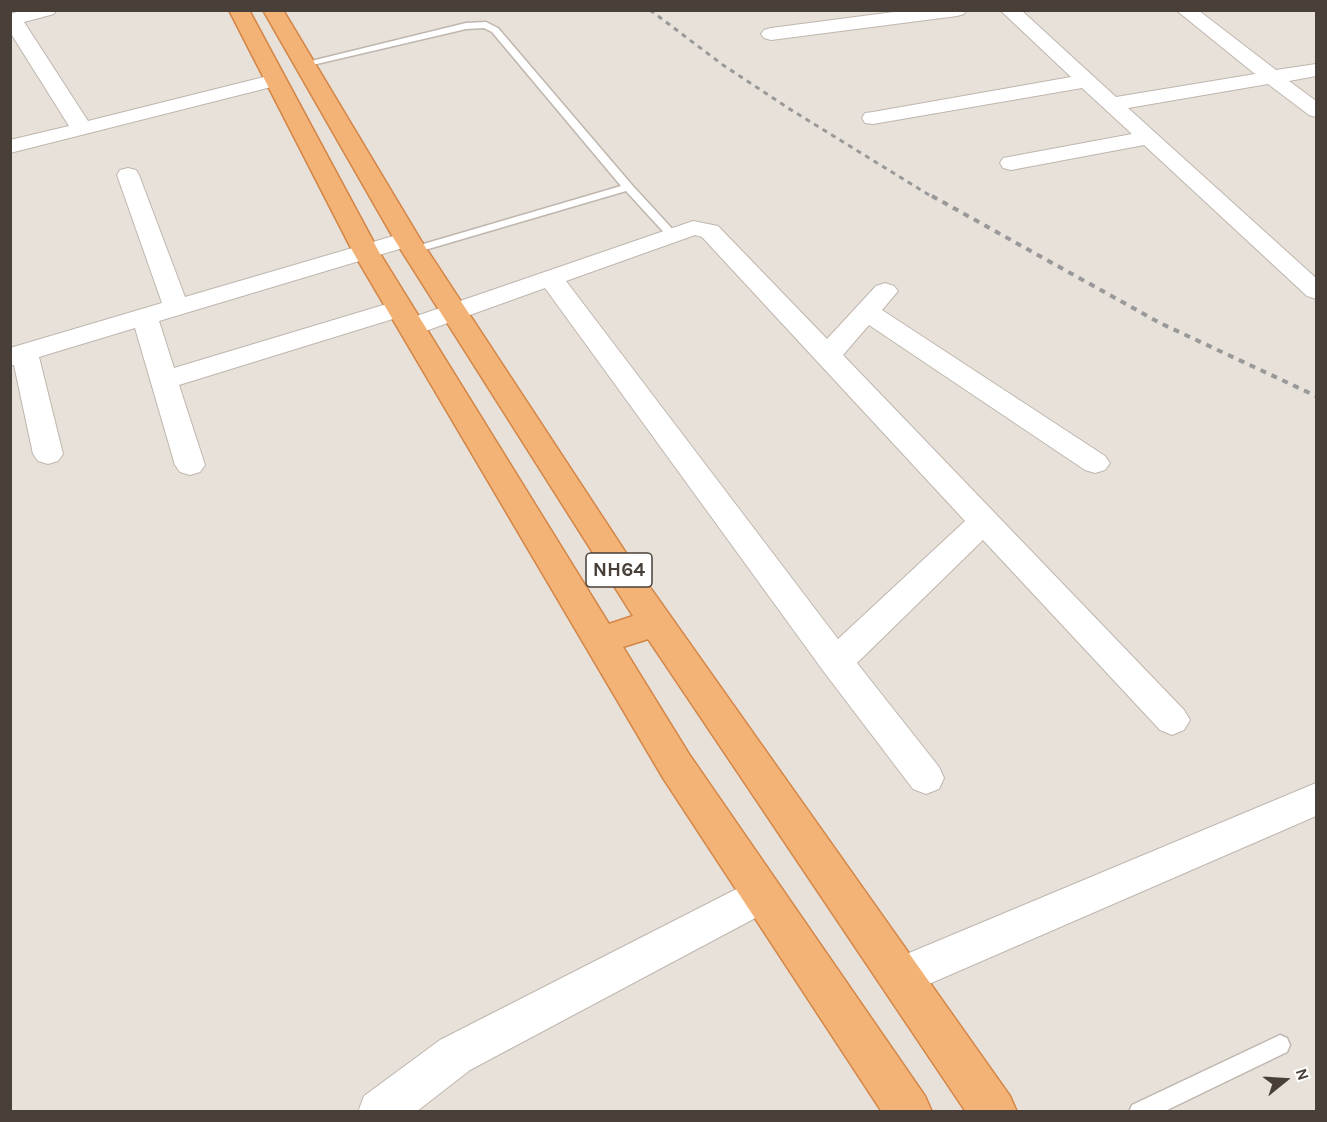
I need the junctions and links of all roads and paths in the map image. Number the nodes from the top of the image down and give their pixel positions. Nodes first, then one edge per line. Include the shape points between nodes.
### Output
1 (47, 10) edge
2 (238, 10) edge
3 (273, 10) edge
4 (957, 10) edge
5 (1009, 10) edge
6 (1185, 10) edge
7 (11, 19) edge
8 (771, 34) dead end
9 (304, 63) junction
10 (1317, 70) edge
11 (1273, 78) junction
12 (276, 80) junction
13 (1086, 81) junction
14 (1112, 104) junction
15 (1315, 108) edge
16 (873, 118) dead end
17 (82, 129) junction
18 (1148, 138) junction
19 (10, 147) edge
20 (1011, 163) dead end
21 (128, 175) dead end
22 (628, 188) junction
23 (673, 236) junction
24 (411, 245) junction
25 (366, 252) junction
26 (551, 279) junction
27 (1317, 291) edge
28 (177, 308) junction
29 (455, 314) junction
30 (145, 318) junction
31 (405, 318) junction
32 (18, 355) edge
33 (828, 355) junction
34 (164, 380) junction
35 (48, 454) dead end
36 (1095, 463) dead end
37 (190, 465) dead end
38 (984, 521) junction
39 (656, 623) junction
40 (600, 640) junction
41 (836, 662) junction
42 (1172, 720) dead end
43 (926, 778) dead end
44 (1317, 799) edge
45 (762, 894) junction
46 (899, 977) junction
47 (1280, 1045) dead end
48 (380, 1112) edge
49 (909, 1112) edge
50 (994, 1112) edge
51 (1139, 1112) edge

1 - 7 street
2 - 12 highway, NH64
3 - 9 highway, NH64
4 - 8 street
5 - 13 street
6 - 11 street
7 - 17 street
9 - 22 lane via 466,26 486,25 495,30
9 - 24 highway, NH64
10 - 11 street
11 - 14 street
11 - 15 street
12 - 17 street
12 - 25 highway, NH64
13 - 14 street
13 - 16 street
14 - 18 street
17 - 19 street
18 - 20 street
18 - 27 street
21 - 28 street
22 - 23 lane
22 - 24 lane
23 - 26 street
23 - 33 street via 693,228 710,231
24 - 25 street
24 - 29 highway, NH64
25 - 28 street
25 - 31 highway, NH64
26 - 29 street
26 - 41 street
28 - 30 street
29 - 31 street
29 - 39 highway, NH64
30 - 32 street
30 - 34 street
31 - 34 street
31 - 40 highway, NH64
32 - 35 street
33 - 36 street via 876,302
33 - 38 street
34 - 37 street
38 - 41 street
38 - 42 street
39 - 40 highway
39 - 46 highway, NH64
40 - 45 highway, NH64 via 676,766
41 - 43 street
44 - 46 street
45 - 48 street via 455,1055
45 - 49 highway, NH64
46 - 50 highway, NH64
47 - 51 lane

